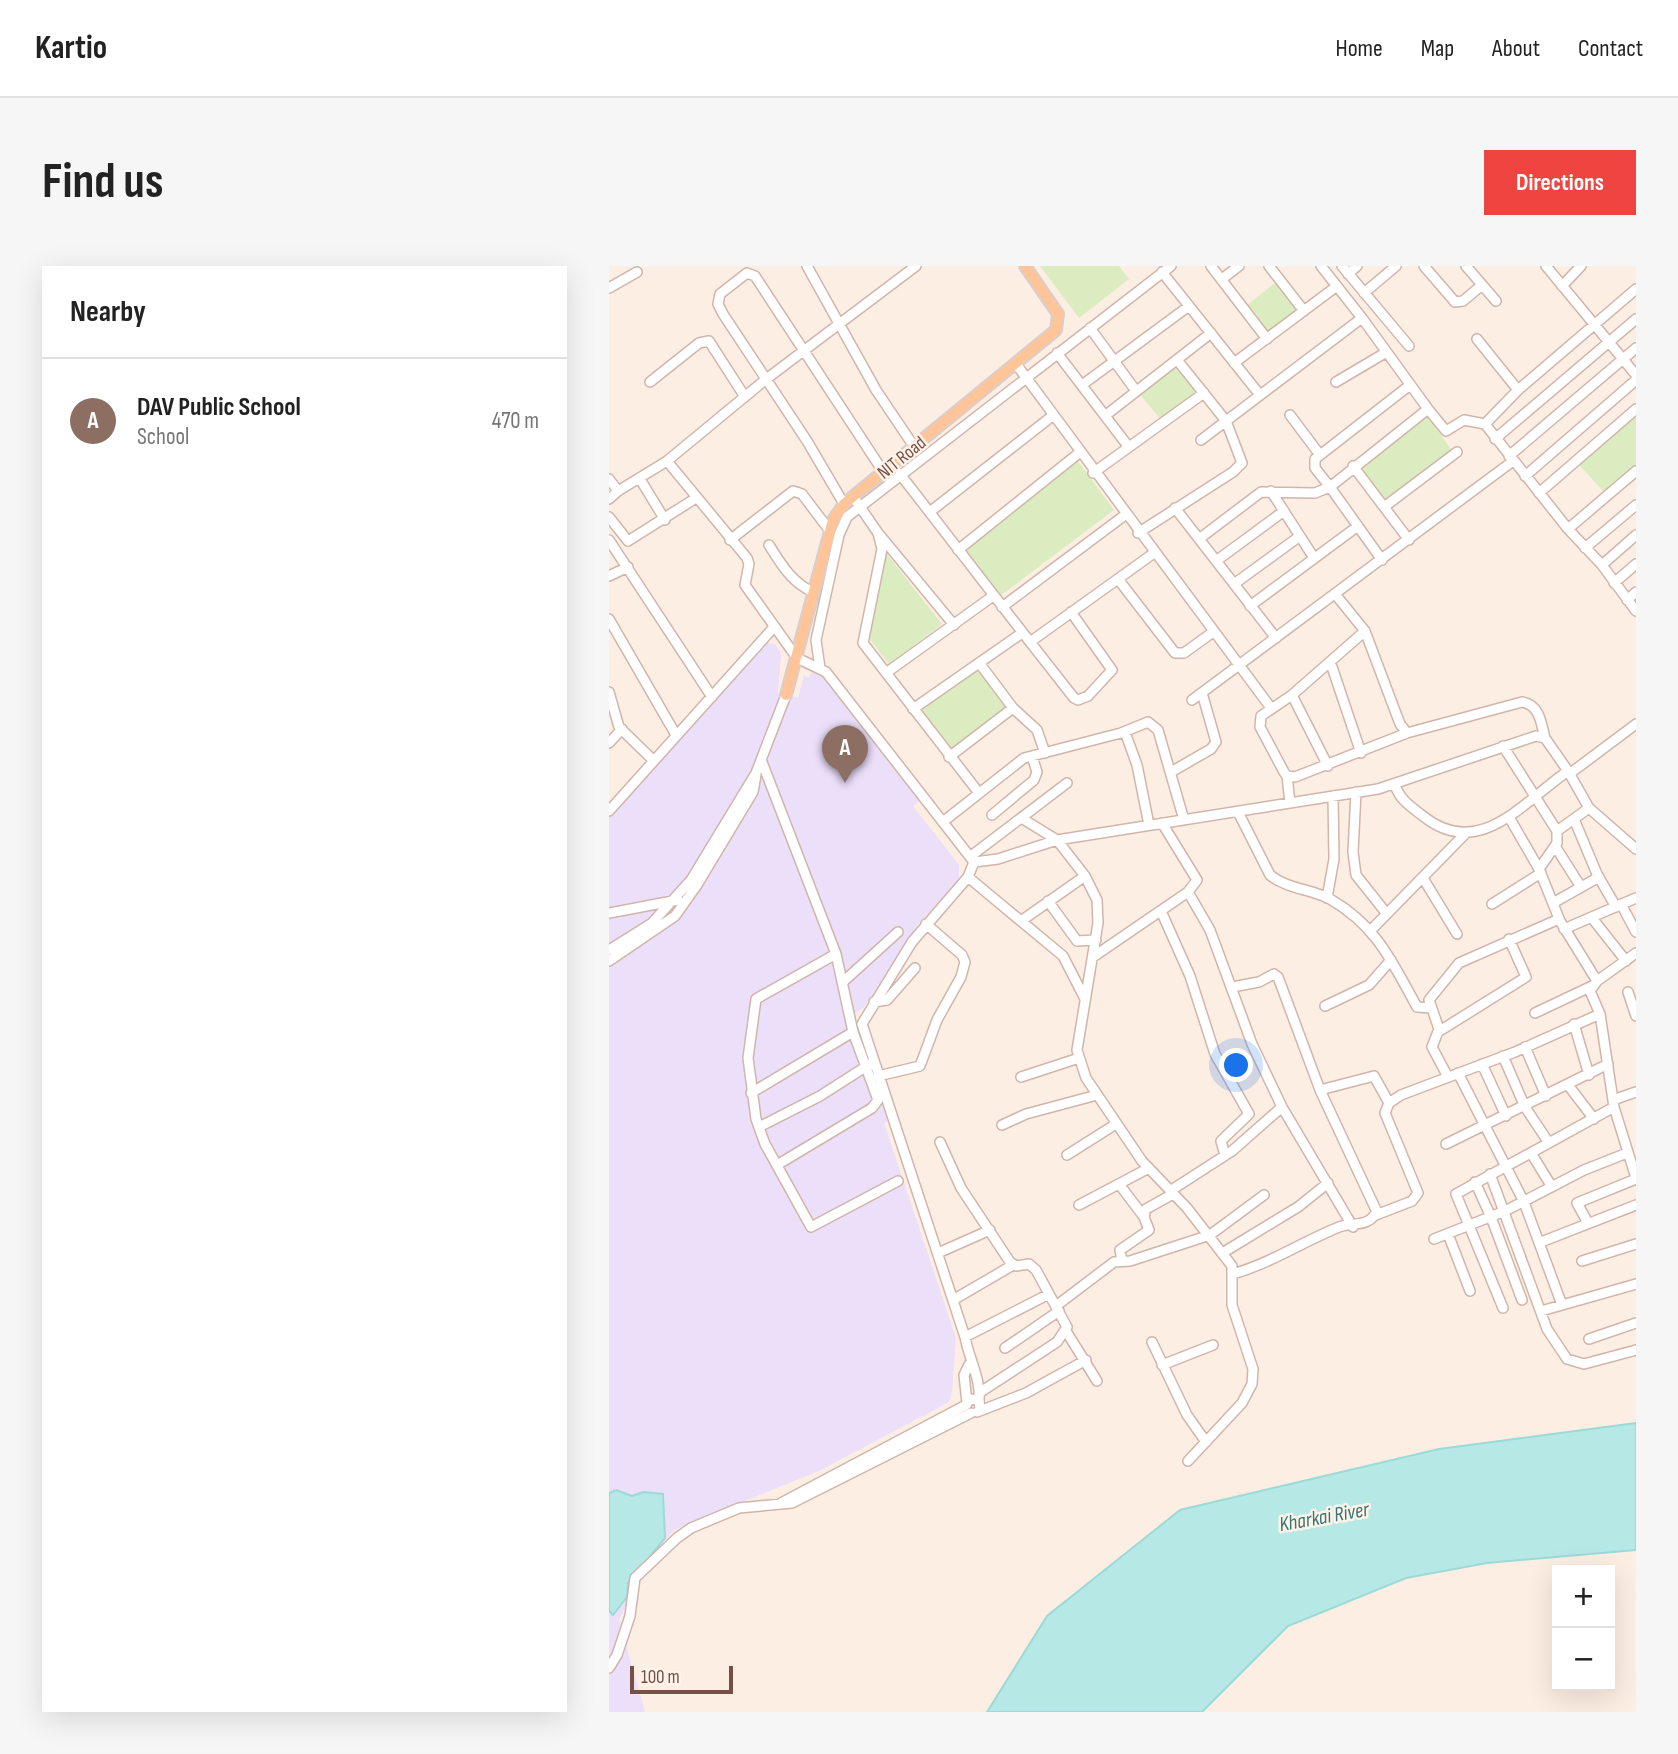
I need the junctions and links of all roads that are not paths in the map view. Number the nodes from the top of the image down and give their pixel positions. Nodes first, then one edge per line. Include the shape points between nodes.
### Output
1 (807, 266) edge
2 (916, 266) edge
3 (1025, 266) edge
4 (1171, 266) edge
5 (1211, 266) edge
6 (1239, 266) edge
7 (1269, 266) edge
8 (1321, 266) edge
9 (1357, 266) edge
10 (1396, 266) edge
11 (1424, 266) edge
12 (1466, 266) edge
13 (1546, 266) edge
14 (1581, 266) edge
15 (1345, 270) edge
16 (756, 271) edge
17 (637, 272) dead end
18 (1162, 272) junction
19 (1222, 279) junction
20 (1560, 284) junction
21 (1482, 285) junction
22 (1336, 286) junction
23 (609, 288) edge
24 (1636, 289) edge
25 (1364, 293) junction
26 (1496, 302) dead end
27 (1189, 306) junction
28 (1304, 311) junction
29 (1362, 318) junction
30 (1636, 319) edge
31 (839, 324) junction
32 (1594, 326) junction
33 (1090, 328) junction
34 (1211, 333) junction
35 (1266, 339) junction
36 (1477, 339) dead end
37 (1608, 342) junction
38 (1409, 346) dead end
39 (1636, 348) edge
40 (804, 351) junction
41 (1058, 354) junction
42 (1387, 355) junction
43 (1622, 359) junction
44 (1178, 361) junction
45 (1114, 362) junction
46 (1234, 363) junction
47 (1016, 364) junction
48 (1636, 377) edge
49 (1026, 378) junction
50 (765, 380) junction
51 (650, 382) dead end
52 (1336, 382) dead end
53 (1082, 385) junction
54 (1410, 385) junction
55 (1518, 390) junction
56 (1136, 391) junction
57 (1204, 393) junction
58 (1259, 395) junction
59 (745, 397) junction
60 (1428, 409) junction
61 (1636, 409) edge
62 (1106, 415) junction
63 (1290, 415) dead end
64 (1051, 416) junction
65 (1226, 421) junction
66 (1485, 424) junction
67 (1495, 439) junction
68 (1201, 440) dead end
69 (1128, 446) junction
70 (915, 448) junction
71 (1457, 452) dead end
72 (1079, 453) junction
73 (1320, 455) junction
74 (1511, 458) junction
75 (667, 461) junction
76 (1353, 466) junction
77 (1636, 471) edge
78 (884, 473) junction
79 (1093, 473) junction
80 (900, 474) junction
81 (1525, 476) junction
82 (609, 479) edge
83 (640, 479) junction
84 (1330, 486) junction
85 (618, 491) junction
86 (1271, 491) junction
87 (1539, 493) junction
88 (695, 498) junction
89 (609, 499) edge
90 (852, 502) junction
91 (1636, 505) edge
92 (1384, 507) junction
93 (1175, 509) junction
94 (931, 511) junction
95 (1284, 511) junction
96 (1125, 514) junction
97 (609, 517) edge
98 (665, 520) junction
99 (1358, 526) junction
100 (1568, 529) junction
101 (830, 531) junction
102 (878, 533) junction
103 (1138, 533) junction
104 (1636, 535) edge
105 (1300, 536) junction
106 (1199, 539) junction
107 (609, 540) edge
108 (730, 540) junction
109 (1409, 540) junction
110 (769, 545) dead end
111 (1585, 548) junction
112 (958, 550) junction
113 (1154, 552) junction
114 (1314, 558) junction
115 (1382, 559) junction
116 (1216, 561) junction
117 (1636, 564) edge
118 (1602, 565) junction
119 (628, 567) junction
120 (609, 576) edge
121 (1118, 579) junction
122 (1614, 583) junction
123 (1234, 584) junction
124 (813, 592) junction
125 (1636, 592) edge
126 (1335, 594) junction
127 (993, 596) junction
128 (1626, 600) junction
129 (1250, 606) junction
130 (1003, 607) junction
131 (1636, 611) edge
132 (1072, 612) junction
133 (609, 619) edge
134 (954, 625) junction
135 (774, 627) junction
136 (1365, 631) junction
137 (1213, 632) junction
138 (1022, 633) junction
139 (1276, 638) junction
140 (1030, 642) junction
141 (797, 658) junction
142 (980, 664) junction
143 (1331, 664) junction
144 (1238, 666) junction
145 (820, 668) junction
146 (886, 673) junction
147 (609, 692) edge
148 (1202, 693) junction
149 (786, 695) joint
150 (1292, 695) junction
151 (712, 696) junction
152 (1192, 700) dead end
153 (1013, 708) junction
154 (1271, 708) junction
155 (913, 709) junction
156 (1636, 724) edge
157 (622, 729) junction
158 (1125, 732) junction
159 (1407, 733) junction
160 (676, 735) junction
161 (1545, 738) junction
162 (609, 743) edge
163 (1503, 746) junction
164 (1045, 753) junction
165 (1361, 753) junction
166 (1032, 756) junction
167 (949, 757) junction
168 (653, 760) junction
169 (762, 762) junction
170 (1328, 766) junction
171 (1568, 771) junction
172 (1171, 772) junction
173 (1287, 776) junction
174 (1067, 783) dead end
175 (1395, 785) junction
176 (1356, 792) junction
177 (979, 793) junction
178 (1536, 794) junction
179 (1333, 796) junction
180 (1290, 803) junction
181 (1589, 808) junction
182 (609, 811) edge
183 (1238, 812) junction
184 (992, 815) dead end
185 (1509, 817) junction
186 (1023, 819) junction
187 (1574, 819) junction
188 (1184, 820) junction
189 (944, 821) junction
190 (1162, 823) junction
191 (1149, 825) junction
192 (1557, 831) junction
193 (1466, 833) junction
194 (1057, 840) junction
195 (1555, 846) junction
196 (1636, 849) edge
197 (972, 859) junction
198 (1540, 871) junction
199 (1085, 876) junction
200 (968, 877) junction
201 (1599, 877) junction
202 (1423, 878) junction
203 (1581, 887) junction
204 (1188, 892) junction
205 (1327, 898) junction
206 (1636, 898) edge
207 (681, 900) junction
208 (1048, 901) junction
209 (1553, 903) junction
210 (1492, 904) dead end
211 (1619, 906) junction
212 (1161, 911) junction
213 (609, 913) edge
214 (1387, 914) junction
215 (1592, 918) junction
216 (1559, 919) junction
217 (1021, 921) junction
218 (926, 924) junction
219 (1564, 929) junction
220 (1371, 930) junction
221 (898, 932) dead end
222 (1636, 932) edge
223 (1457, 934) dead end
224 (1509, 939) junction
225 (1096, 940) junction
226 (609, 950) edge
227 (1636, 953) edge
228 (836, 954) junction
229 (1093, 957) junction
230 (1391, 960) junction
231 (609, 961) edge
232 (1626, 961) junction
233 (915, 968) dead end
234 (844, 981) junction
235 (1595, 984) junction
236 (1232, 988) junction
237 (1628, 992) dead end
238 (1084, 997) junction
239 (874, 1002) junction
240 (1325, 1006) dead end
241 (1431, 1008) junction
242 (1535, 1013) dead end
243 (1600, 1014) junction
244 (1636, 1016) edge
245 (1574, 1024) junction
246 (853, 1032) junction
247 (1438, 1032) junction
248 (1525, 1047) junction
249 (1503, 1056) junction
250 (1079, 1058) junction
251 (1608, 1064) junction
252 (870, 1065) junction
253 (1482, 1065) junction
254 (1589, 1074) junction
255 (1453, 1075) junction
256 (878, 1076) junction
257 (1021, 1077) dead end
258 (1568, 1085) junction
259 (1320, 1090) junction
260 (1636, 1092) edge
261 (751, 1093) junction
262 (1097, 1095) junction
263 (1546, 1096) junction
264 (1389, 1103) junction
265 (1614, 1104) junction
266 (1282, 1107) junction
267 (1525, 1107) junction
268 (1506, 1116) junction
269 (1594, 1119) junction
270 (1116, 1124) junction
271 (1002, 1125) dead end
272 (1486, 1125) junction
273 (759, 1128) junction
274 (940, 1142) dead end
275 (1549, 1143) junction
276 (1446, 1144) dead end
277 (1531, 1153) junction
278 (1627, 1153) junction
279 (1067, 1155) dead end
280 (1225, 1155) junction
281 (1634, 1162) edge
282 (1507, 1165) junction
283 (777, 1166) junction
284 (1149, 1168) junction
285 (1490, 1174) junction
286 (1636, 1179) edge
287 (898, 1181) dead end
288 (1475, 1182) junction
289 (1328, 1183) junction
290 (1119, 1184) junction
291 (1552, 1188) junction
292 (1171, 1192) junction
293 (1264, 1195) dead end
294 (1524, 1202) junction
295 (1079, 1205) dead end
296 (1636, 1205) edge
297 (1505, 1211) junction
298 (1375, 1215) junction
299 (1144, 1217) junction
300 (1491, 1217) junction
301 (1588, 1223) junction
302 (1469, 1226) junction
303 (1353, 1227) junction
304 (990, 1230) junction
305 (1448, 1234) junction
306 (1210, 1235) junction
307 (1434, 1239) dead end
308 (1541, 1242) junction
309 (1636, 1244) edge
310 (1223, 1252) junction
311 (938, 1254) junction
312 (1122, 1261) junction
313 (1582, 1261) dead end
314 (1013, 1265) junction
315 (1233, 1274) junction
316 (1636, 1284) edge
317 (1470, 1291) dead end
318 (1049, 1294) junction
319 (953, 1300) junction
320 (1522, 1300) dead end
321 (1562, 1305) junction
322 (1057, 1308) junction
323 (1503, 1308) dead end
324 (1541, 1311) junction
325 (1636, 1323) edge
326 (1066, 1331) junction
327 (965, 1337) junction
328 (1588, 1339) dead end
329 (1152, 1342) dead end
330 (1213, 1345) dead end
331 (1005, 1348) dead end
332 (1636, 1350) edge
333 (1086, 1360) junction
334 (970, 1363) junction
335 (1162, 1364) junction
336 (1097, 1381) dead end
337 (974, 1404) junction
338 (1206, 1442) junction
339 (1188, 1461) dead end
340 (609, 1668) edge

1 - 31 street
2 - 31 street
3 - 47 main road, NIT Road via 1059,322 1056,330
4 - 18 street
5 - 19 street
6 - 19 street
7 - 28 street
8 - 22 street
9 - 15 street
10 - 25 street
11 - 21 street via 1455,302 1464,301
12 - 21 street
13 - 20 street
14 - 20 street
15 - 25 street
16 - 40 street
16 - 50 street via 720,294 718,304
17 - 23 street
18 - 27 street
18 - 33 street
19 - 35 street
20 - 32 street
21 - 26 street
22 - 28 street
22 - 29 street
24 - 32 street
25 - 38 street
27 - 34 street
27 - 45 street
28 - 35 street
29 - 42 street
29 - 58 street
30 - 37 street
31 - 40 street
31 - 70 street
32 - 37 street
32 - 55 street
33 - 41 street
33 - 45 street
34 - 44 street
34 - 46 street
35 - 46 street
36 - 55 street
37 - 43 street
37 - 67 street
39 - 43 street
40 - 50 street
40 - 78 street
41 - 49 street
41 - 53 street
42 - 52 street
42 - 54 street
43 - 48 street
43 - 74 street
44 - 56 street
44 - 57 street
45 - 53 street
45 - 56 street
46 - 58 street
47 - 49 street
47 - 70 main road, NIT Road
48 - 81 street
49 - 64 street
49 - 80 street
50 - 59 street
50 - 90 street
51 - 59 street via 709,341
53 - 62 street
54 - 60 street
54 - 73 street
55 - 66 street
56 - 62 street
57 - 65 street
57 - 69 street
58 - 65 street
59 - 75 street
60 - 66 street via 1446,431 1464,420
60 - 76 street
61 - 87 street
62 - 69 street
63 - 73 street
64 - 72 street
64 - 94 street
65 - 68 street
65 - 93 street via 1242,463
66 - 67 street
67 - 74 street
69 - 79 street
70 - 78 main road, NIT Road
71 - 92 street
72 - 79 street
72 - 112 street
73 - 84 street via 1313,464
74 - 81 street
74 - 109 street
75 - 83 street
75 - 88 street
76 - 84 street
76 - 92 street
77 - 100 street
78 - 90 main road, NIT Road
79 - 96 street
80 - 90 street
80 - 94 street
81 - 87 street
82 - 85 street
83 - 85 street
83 - 98 street
84 - 86 street via 1315,493
84 - 99 street
85 - 89 street
86 - 95 street
86 - 106 street via 1256,494
87 - 100 street
88 - 98 street
88 - 108 street
90 - 101 main road, NIT Road
90 - 102 street
90 - 145 street via 839,535 816,640
91 - 111 street
92 - 109 street
93 - 103 street
93 - 106 street
94 - 112 street
95 - 105 street
95 - 116 street
96 - 103 street
96 - 130 street
97 - 98 street via 628,541
99 - 114 street
99 - 115 street
100 - 111 street
101 - 108 street via 802,494 793,491
101 - 124 main road, NIT Road
102 - 134 street
102 - 146 street via 881,558 862,635
103 - 113 street
104 - 118 street
105 - 114 street
105 - 123 street
106 - 116 street
107 - 119 street
108 - 135 street via 749,564 744,585
109 - 115 street
110 - 124 street via 790,576
111 - 118 street
112 - 127 street
113 - 121 street
113 - 137 street
114 - 129 street
115 - 126 street
116 - 123 street
117 - 122 street
118 - 122 street
119 - 120 street
119 - 151 street
121 - 132 street
121 - 137 street via 1175,653 1184,653
122 - 128 street
123 - 129 street
124 - 141 main road, NIT Road
125 - 128 street
126 - 136 street
126 - 139 street
127 - 130 street
127 - 134 street
128 - 131 street
129 - 139 street
130 - 138 street
132 - 140 street
132 - 140 street via 1112,670 1088,696 1074,698
133 - 160 street
134 - 146 street
135 - 141 street
135 - 151 street
136 - 143 street
136 - 159 street
137 - 144 street
138 - 140 street
138 - 142 street
139 - 144 street
141 - 145 street
141 - 149 main road, NIT Road
142 - 153 street
142 - 155 street
143 - 150 street
143 - 165 street
144 - 148 street
144 - 154 street
145 - 189 street
146 - 155 street
147 - 157 street
148 - 152 street
148 - 172 street via 1216,742
149 - 169 street, NIT Road via 778,736
150 - 154 street
150 - 170 street
151 - 160 street
153 - 164 street via 1037,730
153 - 167 street
154 - 173 street via 1259,721
155 - 167 street
156 - 171 street
157 - 162 street
157 - 168 street
158 - 164 street
158 - 172 street via 1151,723
158 - 191 street
159 - 161 street via 1522,702 1537,711
159 - 165 street
160 - 168 street
161 - 163 street via 1525,738
161 - 171 street
163 - 175 street
163 - 178 street
164 - 166 street
165 - 170 street
166 - 177 street
166 - 184 street via 1037,772 1034,780
167 - 177 street
168 - 182 street
169 - 207 street, NIT Road
169 - 228 street
170 - 173 street
171 - 178 street
171 - 181 street
172 - 188 street
173 - 180 street
174 - 186 street
175 - 176 street
175 - 193 street via 1401,799 1436,826 1449,833
176 - 179 street
176 - 214 street via 1356,875
177 - 189 street
178 - 185 street
178 - 192 street
179 - 180 street
179 - 205 street via 1334,859
180 - 183 street
181 - 187 street
181 - 196 street
183 - 188 street
183 - 205 street via 1270,875
185 - 193 street
185 - 198 street
186 - 194 street
186 - 197 street
187 - 192 street
187 - 201 street
188 - 190 street
189 - 197 street
190 - 191 street
190 - 204 street via 1197,876
191 - 194 street
192 - 195 street
193 - 202 street
194 - 197 street via 998,859
194 - 199 street
195 - 198 street
195 - 203 street
197 - 200 street
198 - 209 street
198 - 210 street
199 - 208 street
199 - 225 street via 1099,911
200 - 217 street
200 - 218 street
201 - 203 street
201 - 211 street
202 - 214 street
202 - 223 street
203 - 209 street
204 - 212 street
204 - 236 street via 1210,930
205 - 220 street
206 - 211 street
207 - 213 street
207 - 226 street
207 - 231 street via 675,916
208 - 217 street
208 - 225 street via 1077,941
209 - 216 street
211 - 215 street
211 - 222 street
212 - 229 street
212 - 280 street via 1190,976 1215,1054 1249,1114 1221,1141
214 - 220 street
215 - 219 street
215 - 232 street
216 - 219 street
216 - 224 street
217 - 238 street via 1063,956
218 - 239 street
218 - 256 street via 962,955 961,977 937,1020 920,1066
219 - 235 street
220 - 230 street
221 - 234 street
224 - 241 street via 1456,965 1429,1000
224 - 247 street via 1527,977
225 - 229 street
227 - 232 street
228 - 234 street
228 - 261 street via 756,999 748,1058
229 - 238 street
230 - 240 street via 1369,985
230 - 241 street via 1417,1007
232 - 235 street
233 - 239 street via 887,1000
234 - 246 street
235 - 242 street
235 - 243 street via 1590,991
236 - 259 street via 1277,975
236 - 266 street
237 - 244 street
238 - 250 street
239 - 252 street via 862,1024
241 - 247 street
243 - 245 street
243 - 251 street
245 - 248 street
245 - 254 street
246 - 252 street
246 - 261 street
247 - 255 street via 1432,1047
248 - 249 street
248 - 263 street
249 - 253 street
249 - 267 street
250 - 257 street
250 - 262 street
251 - 254 street
251 - 265 street
252 - 256 street
252 - 273 street
252 - 283 street via 877,1104
253 - 255 street
253 - 268 street
254 - 258 street
255 - 264 street
255 - 272 street
256 - 311 street
258 - 263 street
258 - 269 street
259 - 264 street via 1374,1076
259 - 298 street via 1376,1208
260 - 265 street
261 - 273 street
262 - 270 street
262 - 271 street
263 - 267 street
264 - 298 street via 1385,1113 1418,1193 1412,1201
265 - 269 street
265 - 278 street
266 - 280 street
266 - 289 street
267 - 268 street
267 - 275 street
268 - 272 street
269 - 275 street
270 - 279 street
270 - 284 street
272 - 276 street
272 - 282 street
273 - 283 street
274 - 304 street via 961,1188
275 - 277 street
277 - 282 street
277 - 291 street
278 - 281 street
278 - 291 street
280 - 292 street
281 - 286 street
282 - 285 street
282 - 294 street
283 - 287 street via 811,1227
284 - 290 street
284 - 292 street
285 - 288 street
285 - 297 street
286 - 301 street via 1577,1203
288 - 300 street
288 - 302 street via 1456,1194
289 - 303 street
289 - 310 street via 1298,1207
290 - 295 street
290 - 299 street
291 - 294 street
292 - 299 street via 1146,1209
292 - 306 street
293 - 306 street
294 - 297 street
294 - 308 street
296 - 301 street
297 - 300 street
297 - 324 street
298 - 303 street
299 - 312 street via 1149,1230 1120,1250
300 - 302 street
300 - 320 street
301 - 308 street
302 - 305 street
302 - 323 street
303 - 315 street via 1342,1226 1272,1262
304 - 311 street
304 - 314 street
305 - 307 street
305 - 317 street
306 - 310 street
306 - 312 street
308 - 321 street
309 - 313 street
310 - 315 street
311 - 319 street
312 - 322 street via 1114,1262
314 - 318 street via 1032,1266
314 - 319 street
315 - 338 street via 1232,1305 1254,1376 1242,1403
316 - 321 street
318 - 322 street
318 - 327 street
319 - 327 street
321 - 324 street
322 - 326 street
322 - 331 street
324 - 332 street via 1551,1336 1572,1363
325 - 328 street
326 - 333 street
326 - 337 street
327 - 334 street
329 - 335 street
330 - 335 street
333 - 336 street
333 - 337 street via 1004,1403
334 - 337 street via 977,1374
334 - 337 street via 964,1375
335 - 338 street
337 - 340 street via 780,1503 727,1512 691,1528 653,1558 632,1584 630,1616
338 - 339 street

